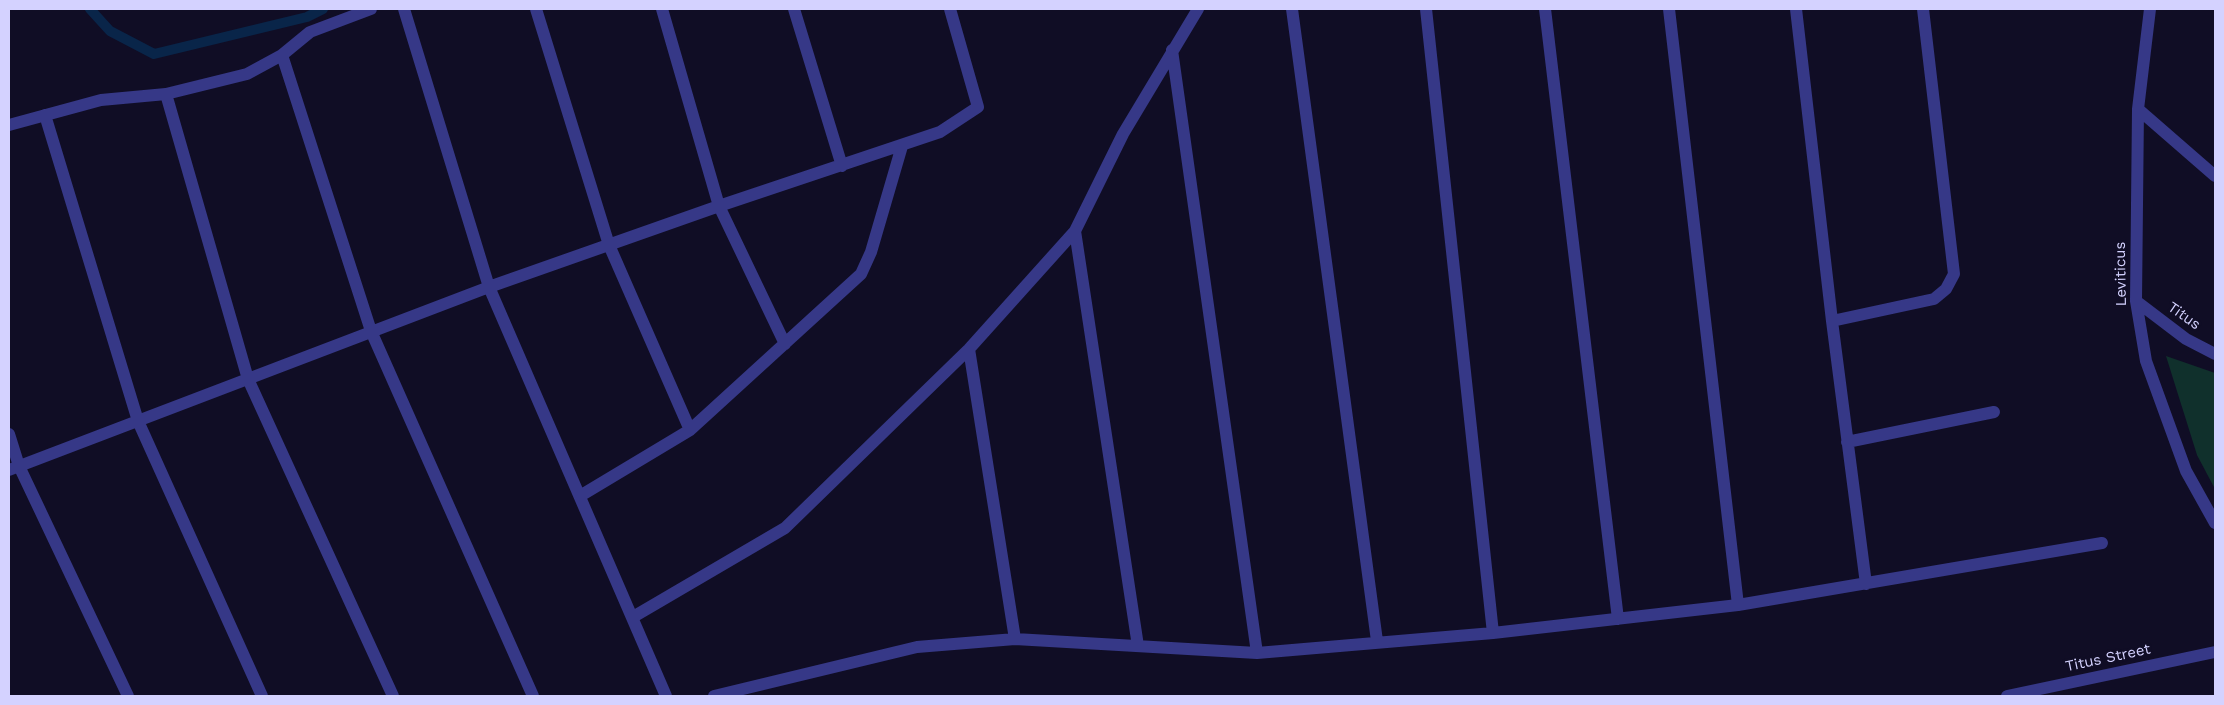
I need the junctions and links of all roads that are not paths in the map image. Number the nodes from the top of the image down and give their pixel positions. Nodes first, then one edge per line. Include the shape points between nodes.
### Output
1 (371, 9) edge
2 (404, 9) edge
3 (536, 9) edge
4 (662, 9) edge
5 (794, 9) edge
6 (950, 9) edge
7 (1198, 9) edge
8 (1292, 9) edge
9 (1426, 9) edge
10 (1545, 9) edge
11 (1670, 9) edge
12 (1796, 9) edge
13 (1924, 9) edge
14 (2150, 9) edge
15 (1172, 50) junction
16 (282, 55) junction
17 (166, 94) junction
18 (2138, 109) junction
19 (45, 115) junction
20 (9, 125) edge
21 (902, 146) junction
22 (842, 166) junction
23 (2215, 176) edge
24 (719, 206) junction
25 (1075, 231) junction
26 (609, 245) junction
27 (489, 287) junction
28 (2136, 301) junction
29 (1832, 321) junction
30 (371, 331) junction
31 (785, 344) junction
32 (969, 349) junction
33 (2215, 354) edge
34 (248, 379) junction
35 (1994, 412) dead end
36 (138, 421) junction
37 (690, 430) junction
38 (9, 434) edge
39 (1847, 442) junction
40 (14, 468) edge
41 (580, 496) junction
42 (2215, 523) edge
43 (2102, 543) dead end
44 (1866, 584) junction
45 (1738, 604) junction
46 (633, 617) junction
47 (1618, 619) junction
48 (1493, 633) junction
49 (1015, 639) junction
50 (1378, 641) junction
51 (1138, 646) junction
52 (2215, 652) edge
53 (1257, 653) junction
54 (128, 696) edge
55 (262, 696) edge
56 (393, 696) edge
57 (533, 696) edge
58 (666, 696) edge
59 (714, 696) edge
60 (2007, 696) edge

1 - 16 street via 310,32
2 - 27 street
3 - 26 street
4 - 24 street
5 - 22 street
6 - 21 street via 978,107 940,132
7 - 15 street
8 - 50 street
9 - 48 street
10 - 47 street
11 - 45 street
12 - 29 street
13 - 29 street via 1954,274 1946,289 1934,299
14 - 18 street, Leviticus
15 - 25 street via 1123,134
15 - 53 street
16 - 17 street via 247,74
16 - 30 street
17 - 19 street via 101,100
17 - 34 street
18 - 23 street
18 - 28 street, Leviticus
19 - 20 street
19 - 36 street
21 - 22 street
21 - 31 street via 871,252 861,274
22 - 24 street
24 - 26 street
24 - 31 street
25 - 32 street
25 - 51 street
26 - 27 street
26 - 37 street
27 - 30 street
27 - 41 street
28 - 33 street, Titus via 2186,339
28 - 42 street, Leviticus via 2146,361 2186,471
29 - 39 street
30 - 34 street
30 - 57 street
31 - 37 street
32 - 46 street via 785,528
32 - 49 street
34 - 36 street
34 - 56 street
35 - 39 street
36 - 40 street
36 - 55 street
37 - 41 street
38 - 40 street
39 - 44 street
40 - 54 street
41 - 46 street
43 - 44 street
44 - 45 street
45 - 47 street
46 - 58 street
47 - 48 street
48 - 50 street
49 - 51 street
49 - 59 street via 917,647
50 - 53 street
51 - 53 street
52 - 60 street, Titus Street

